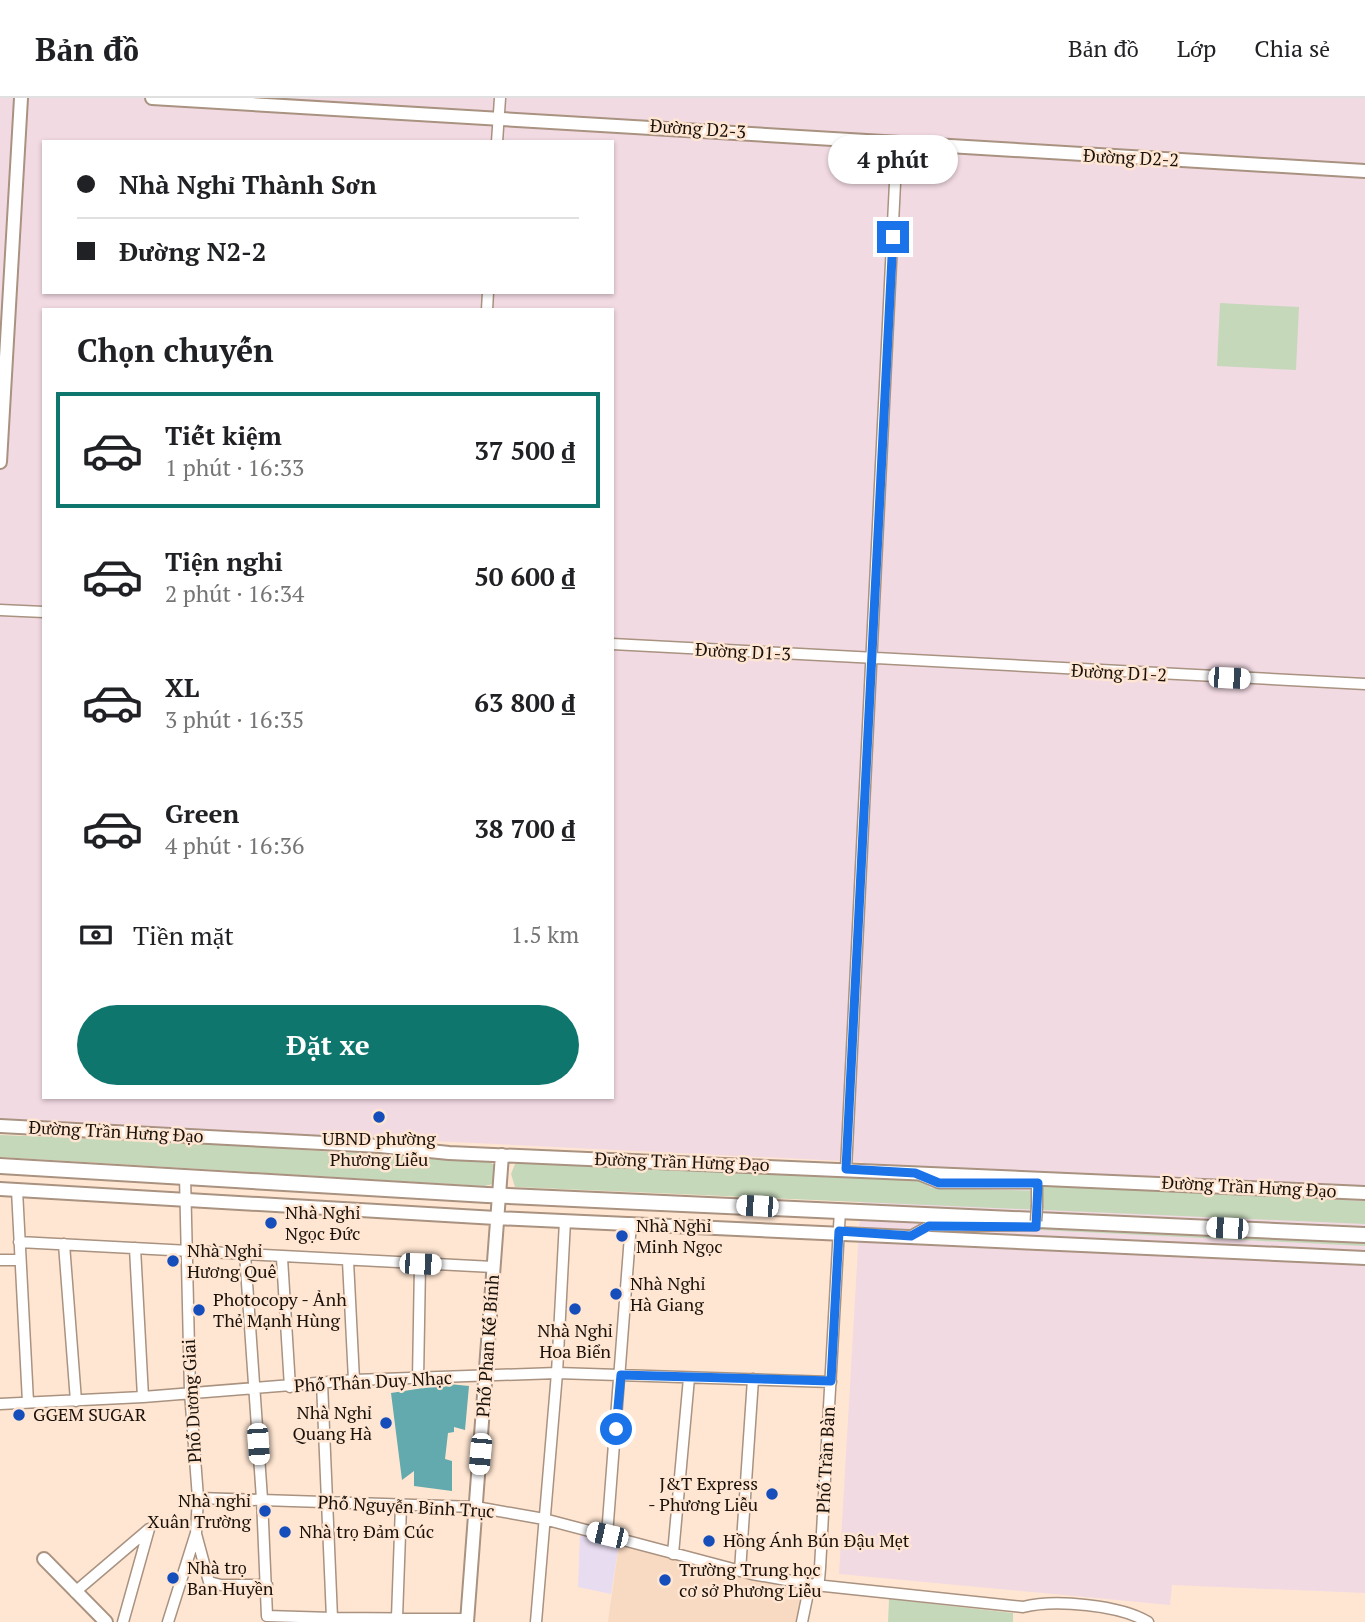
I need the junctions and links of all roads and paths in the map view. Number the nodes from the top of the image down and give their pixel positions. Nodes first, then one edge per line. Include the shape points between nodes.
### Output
1 (21, 98) edge
2 (152, 98) edge
3 (500, 98) edge
4 (499, 119) junction
5 (497, 140) edge
6 (897, 143) junction
7 (1365, 171) edge
8 (0, 462) edge
9 (0, 610) edge
10 (42, 612) edge
11 (614, 645) edge
12 (873, 660) junction
13 (1365, 684) edge
14 (0, 1126) edge
15 (502, 1155) junction
16 (0, 1166) edge
17 (846, 1169) junction
18 (915, 1173) junction
19 (185, 1176) junction
20 (0, 1189) edge
21 (17, 1190) junction
22 (1365, 1193) edge
23 (500, 1196) junction
24 (184, 1201) junction
25 (840, 1210) junction
26 (496, 1218) junction
27 (565, 1221) junction
28 (631, 1223) junction
29 (839, 1231) junction
30 (1365, 1235) edge
31 (911, 1236) junction
32 (19, 1242) junction
33 (64, 1244) junction
34 (135, 1248) junction
35 (184, 1252) junction
36 (245, 1254) junction
37 (282, 1258) junction
38 (1365, 1258) edge
39 (0, 1260) edge
40 (20, 1260) junction
41 (348, 1261) junction
42 (420, 1264) junction
43 (493, 1267) junction
44 (556, 1373) junction
45 (621, 1375) junction
46 (486, 1376) junction
47 (689, 1378) junction
48 (753, 1379) junction
49 (354, 1380) junction
50 (418, 1380) junction
51 (831, 1381) junction
52 (322, 1383) junction
53 (290, 1387) junction
54 (255, 1389) junction
55 (190, 1392) junction
56 (143, 1397) junction
57 (76, 1401) junction
58 (28, 1402) junction
59 (0, 1404) edge
60 (198, 1498) junction
61 (262, 1499) junction
62 (330, 1503) junction
63 (401, 1506) junction
64 (475, 1507) junction
65 (544, 1519) junction
66 (196, 1533) junction
67 (607, 1535) junction
68 (673, 1554) junction
69 (44, 1559) dead end
70 (740, 1571) junction
71 (267, 1585) junction
72 (815, 1585) junction
73 (75, 1592) junction
74 (332, 1618) junction
75 (397, 1618) junction
76 (467, 1621) edge
77 (106, 1622) edge
78 (123, 1622) edge
79 (169, 1622) edge
80 (536, 1622) edge
81 (802, 1622) edge
82 (1148, 1622) edge

1 - 8 main road
2 - 4 main road, Đường D2-3
3 - 4 street
4 - 5 street
4 - 6 main road, Đường D2-3
6 - 7 main road, Đường D2-2
6 - 12 street
9 - 10 street
11 - 12 street, Đường D1-3
12 - 13 street, Đường D1-2
12 - 17 street
14 - 15 main road, Đường Trần Hưng Đạo
15 - 17 main road, Đường Trần Hưng Đạo
15 - 23 main road, Phố Phan Kế Bính
16 - 19 highway
17 - 18 main road, Đường Trần Hưng Đạo
18 - 22 main road, Đường Trần Hưng Đạo
18 - 31 street, bridge via 939,1183 1038,1183 1036,1227 929,1226
19 - 23 highway
19 - 24 street, Phố Dương Giai
20 - 21 main road
21 - 24 main road
21 - 32 street
23 - 25 highway
23 - 26 main road, Phố Phan Kế Bính
24 - 26 main road
24 - 35 street, Phố Dương Giai
25 - 29 street, Phố Trần Bàn
25 - 30 highway
26 - 27 main road
26 - 43 main road, Phố Phan Kế Bính
27 - 28 main road
27 - 44 street
28 - 29 main road
28 - 45 street
29 - 31 main road
29 - 51 street, Phố Trần Bàn
31 - 38 main road
32 - 33 street
32 - 40 street
33 - 34 street
33 - 57 street
34 - 35 street
34 - 56 street
35 - 36 street
35 - 55 street, Phố Dương Giai
36 - 37 street
36 - 54 street
37 - 41 street
37 - 53 street
39 - 40 street
40 - 58 street
41 - 42 street
41 - 49 street
42 - 43 street
42 - 50 street
43 - 46 main road, Phố Phan Kế Bính
44 - 45 street, Phố Thân Duy Nhạc
44 - 46 street, Phố Thân Duy Nhạc
44 - 65 street
45 - 47 street, Phố Thân Duy Nhạc
45 - 67 street
46 - 50 street, Phố Thân Duy Nhạc
46 - 64 main road, Phố Phan Kế Bính
47 - 48 street, Phố Thân Duy Nhạc
47 - 68 street
48 - 51 street, Phố Thân Duy Nhạc
48 - 70 street
49 - 50 street, Phố Thân Duy Nhạc
49 - 52 street, Phố Thân Duy Nhạc
51 - 72 street, Phố Trần Bàn via 820,1568
52 - 53 street, Phố Thân Duy Nhạc
52 - 62 street
53 - 54 street, Phố Thân Duy Nhạc
54 - 55 street, Phố Thân Duy Nhạc
54 - 61 street
55 - 56 street, Phố Thân Duy Nhạc
55 - 60 street, Phố Dương Giai
56 - 57 street, Phố Thân Duy Nhạc
57 - 58 street, Phố Thân Duy Nhạc
58 - 59 street, Phố Thân Duy Nhạc
60 - 61 street, Phố Nguyễn Bỉnh Trục
60 - 66 street, Phố Dương Giai
61 - 62 street, Phố Nguyễn Bỉnh Trục
61 - 71 street
62 - 63 street, Phố Nguyễn Bỉnh Trục
62 - 74 street
63 - 64 street, Phố Nguyễn Bỉnh Trục
63 - 75 street
64 - 65 street, Phố Nguyễn Bỉnh Trục
64 - 76 main road, Phố Phan Kế Bính
65 - 67 street, Phố Nguyễn Bỉnh Trục
65 - 80 street
66 - 71 street via 209,1582
66 - 79 street, Phố Dương Giai
67 - 68 street, Phố Nguyễn Bỉnh Trục
68 - 70 street, Phố Nguyễn Bỉnh Trục
69 - 73 main road
70 - 72 street, Phố Nguyễn Bỉnh Trục
71 - 74 street via 267,1616
72 - 81 street, Phố Trần Bàn via 808,1593
72 - 82 street, Phố Nguyễn Bỉnh Trục via 1023,1607 1042,1602 1132,1612
73 - 77 main road
73 - 78 street via 149,1529
74 - 75 street
75 - 76 street

